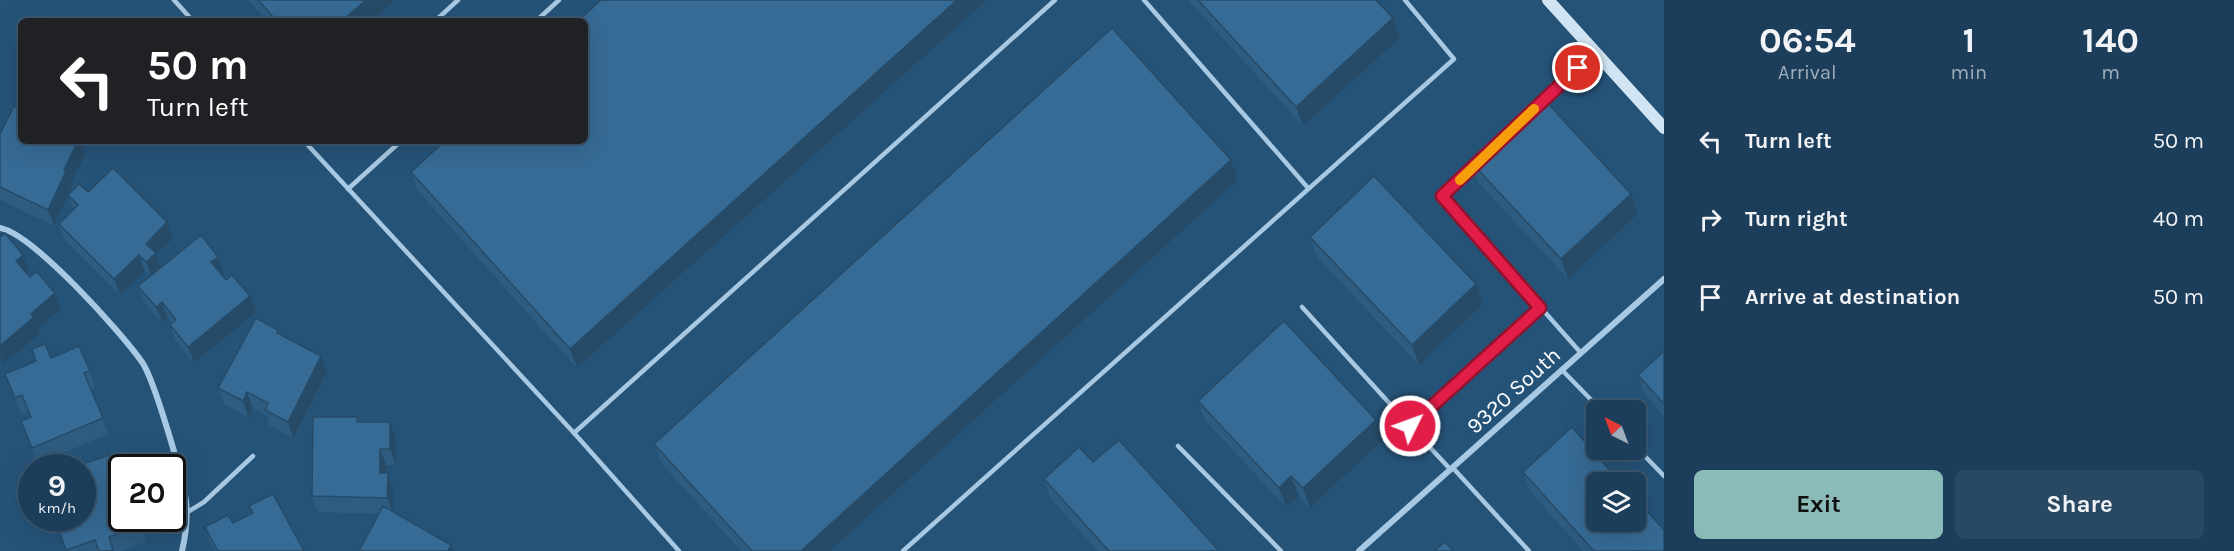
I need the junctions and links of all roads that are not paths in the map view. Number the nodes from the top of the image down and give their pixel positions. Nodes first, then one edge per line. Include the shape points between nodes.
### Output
1 (174, 0) edge
2 (458, 0) edge
3 (559, 0) edge
4 (1055, 0) edge
5 (1144, 0) edge
6 (1405, 0) edge
7 (1548, 0) edge
8 (190, 18) edge
9 (438, 18) edge
10 (539, 18) edge
11 (1595, 52) junction
12 (1535, 108) edge
13 (1664, 128) edge
14 (307, 144) edge
15 (398, 144) edge
16 (1484, 156) edge
17 (1308, 188) junction
18 (348, 189) junction
19 (0, 228) edge
20 (1664, 279) edge
21 (1302, 307) dead end
22 (1540, 308) junction
23 (1581, 353) junction
24 (1562, 370) junction
25 (1591, 400) edge
26 (1410, 426) junction
27 (574, 433) junction
28 (1178, 446) dead end
29 (173, 454) edge
30 (253, 456) dead end
31 (1646, 457) edge
32 (1452, 469) junction
33 (1664, 476) edge
34 (186, 513) joint
35 (186, 532) edge
36 (186, 532) edge
37 (182, 551) edge
38 (679, 551) edge
39 (903, 551) edge
40 (1281, 551) edge
41 (1359, 551) edge
42 (1529, 551) edge

1 - 8 lane
2 - 9 lane
3 - 10 lane
4 - 27 lane
5 - 17 lane
6 - 17 lane via 1454,59
7 - 11 main road
11 - 12 lane
11 - 13 main road
14 - 18 lane
15 - 18 lane
16 - 22 lane via 1442,196
17 - 39 lane
18 - 27 lane
19 - 29 street via 45,256 143,363
20 - 23 street, 9320 South
21 - 26 lane
22 - 23 lane
22 - 26 lane
23 - 24 street, 9320 South
24 - 25 lane
24 - 32 street, 9320 South
26 - 32 lane
27 - 38 lane
28 - 40 lane
30 - 34 lane via 204,502
31 - 33 lane
32 - 41 street, 9320 South
32 - 42 lane
34 - 36 street
35 - 37 street

